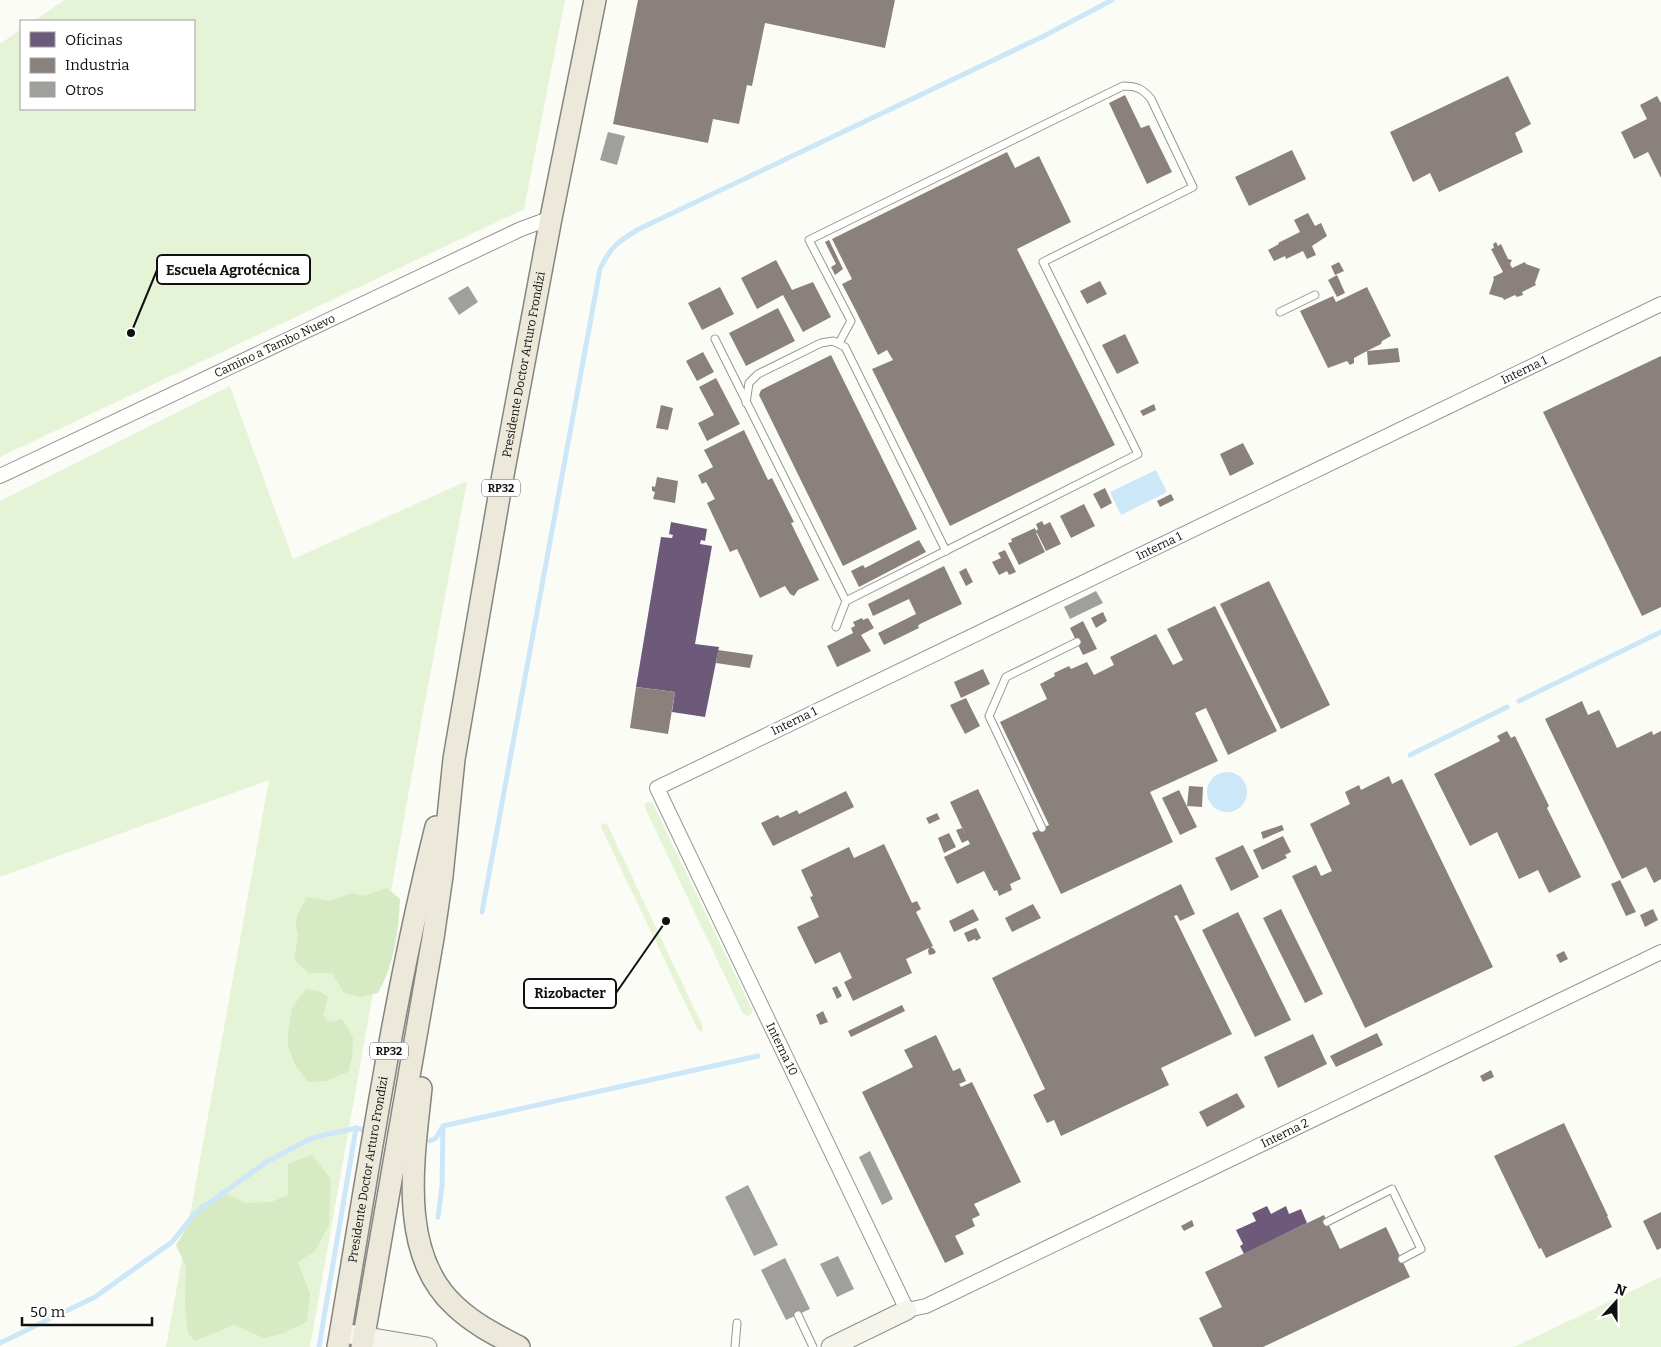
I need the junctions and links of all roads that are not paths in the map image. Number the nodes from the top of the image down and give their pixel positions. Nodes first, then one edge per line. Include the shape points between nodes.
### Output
1 (595, 0) edge
2 (551, 218) junction
3 (1315, 295) dead end
4 (1661, 304) edge
5 (1280, 312) dead end
6 (715, 340) dead end
7 (839, 343) junction
8 (746, 403) junction
9 (0, 476) edge
10 (946, 551) junction
11 (846, 601) junction
12 (836, 627) dead end
13 (1077, 642) dead end
14 (454, 759) junction
15 (657, 788) joint
16 (1042, 828) dead end
17 (433, 938) junction
18 (1661, 952) edge
19 (1327, 1222) dead end
20 (1402, 1259) dead end
21 (907, 1310) junction
22 (798, 1315) dead end
23 (737, 1323) dead end
24 (352, 1342) edge
25 (427, 1347) edge
26 (519, 1347) edge
27 (735, 1347) edge
28 (813, 1347) edge
29 (831, 1347) edge

1 - 2 main road, Presidente Doctor Arturo Frondizi / RP32
2 - 9 street, Camino a Tambo Nuevo via 521,229
2 - 14 main road, Presidente Doctor Arturo Frondizi / RP32
3 - 5 lane
4 - 15 street, Interna 1
6 - 8 lane
7 - 8 lane via 821,343 758,374 749,382
7 - 10 lane via 848,351
7 - 10 lane via 850,321 809,240 1123,86 1144,90 1193,187 1043,262 1138,454
8 - 11 lane
10 - 11 lane
11 - 12 lane
13 - 16 lane via 1006,677 989,716
14 - 17 main road, Presidente Doctor Arturo Frondizi / RP32
14 - 24 main road, Presidente Doctor Arturo Frondizi / RP32 via 398,998
15 - 21 street, Interna 10
17 - 24 main road, Presidente Doctor Arturo Frondizi / RP32
17 - 26 main road via 414,1160 414,1207 419,1241 429,1269 453,1304 468,1318
18 - 21 street, Interna 2 via 926,1306
19 - 20 lane via 1392,1189 1421,1249
21 - 29 street
22 - 28 lane
23 - 27 lane
24 - 25 street

